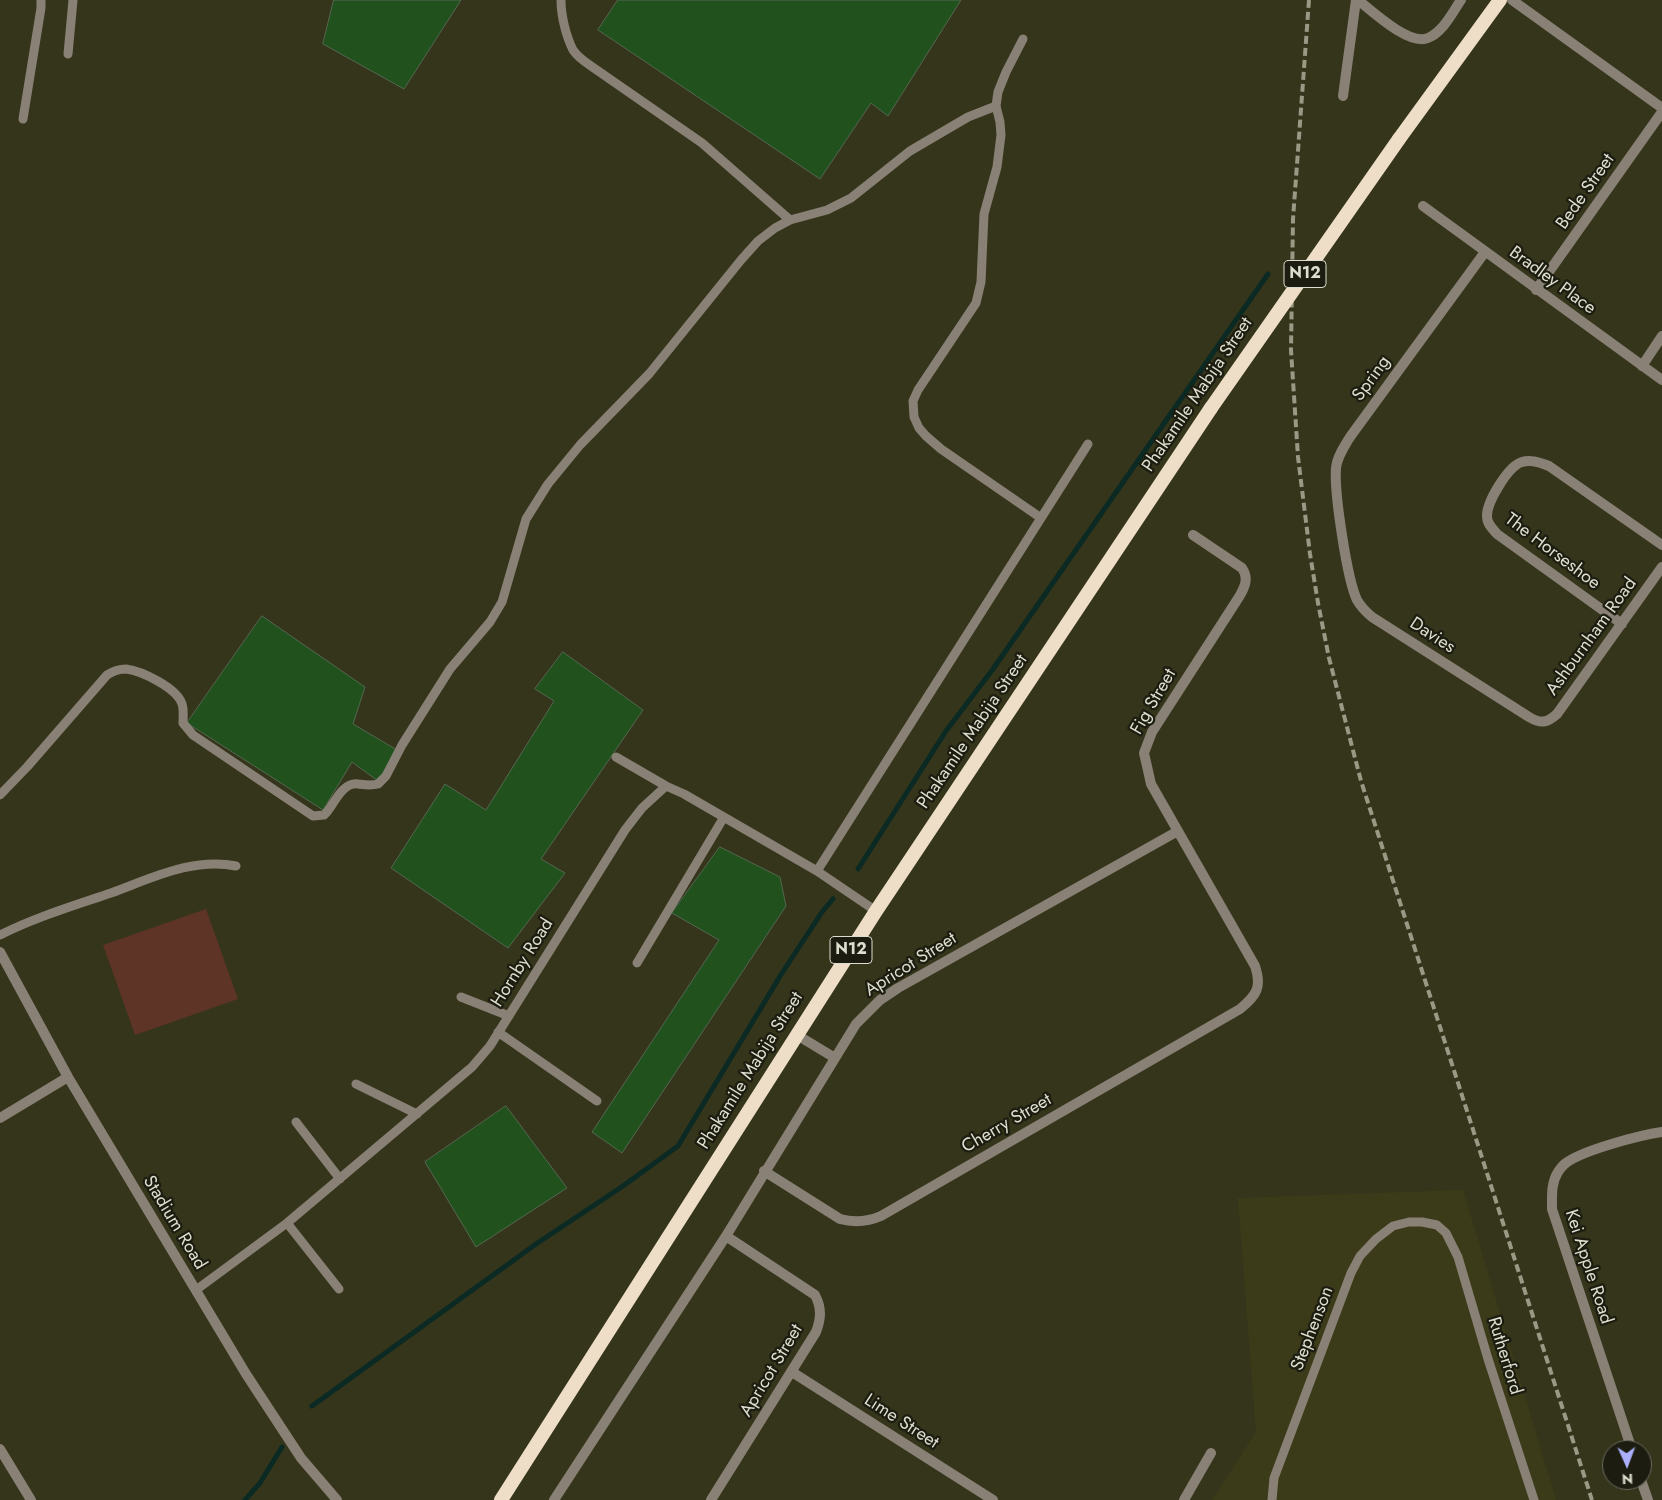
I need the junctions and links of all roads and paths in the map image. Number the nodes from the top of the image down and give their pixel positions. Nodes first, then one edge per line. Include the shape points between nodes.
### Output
1 (41, 0) edge
2 (73, 0) edge
3 (561, 0) edge
4 (1357, 0) edge
5 (1461, 0) edge
6 (1500, 0) edge
7 (1512, 0) edge
8 (1023, 40) dead end
9 (68, 54) dead end
10 (1343, 96) dead end
11 (996, 106) junction
12 (1662, 108) edge
13 (1662, 112) edge
14 (23, 119) dead end
15 (1423, 206) dead end
16 (790, 220) junction
17 (1485, 252) junction
18 (1536, 290) junction
19 (1662, 336) edge
20 (1642, 366) junction
21 (1662, 380) edge
22 (1088, 444) dead end
23 (1041, 518) junction
24 (1192, 535) dead end
25 (1344, 542) joint
26 (1662, 545) edge
27 (1662, 568) edge
28 (1622, 624) junction
29 (1545, 722) joint
30 (616, 757) dead end
31 (666, 786) junction
32 (0, 795) edge
33 (724, 818) junction
34 (1178, 831) junction
35 (236, 866) dead end
36 (817, 871) junction
37 (876, 911) junction
38 (0, 935) edge
39 (0, 952) edge
40 (637, 963) dead end
41 (1258, 990) joint
42 (461, 997) dead end
43 (508, 1016) junction
44 (498, 1032) junction
45 (797, 1035) junction
46 (835, 1058) junction
47 (68, 1077) junction
48 (356, 1084) dead end
49 (597, 1102) dead end
50 (417, 1114) junction
51 (0, 1118) edge
52 (296, 1122) dead end
53 (1662, 1132) edge
54 (764, 1171) junction
55 (340, 1179) junction
56 (288, 1224) junction
57 (1437, 1225) joint
58 (726, 1236) junction
59 (339, 1289) dead end
60 (196, 1290) junction
61 (792, 1372) junction
62 (1629, 1440) edge
63 (0, 1449) edge
64 (1211, 1453) dead end
65 (502, 1499) edge
66 (31, 1500) edge
67 (337, 1500) edge
68 (554, 1500) edge
69 (711, 1500) edge
70 (993, 1500) edge
71 (1184, 1500) edge
72 (1272, 1500) edge
73 (1534, 1500) edge

1 - 14 lane
2 - 9 lane
3 - 16 lane via 574,52 702,143
4 - 5 street via 1411,38 1426,39 1437,32
4 - 10 street
6 - 37 highway, Phakamile Mabija Street / N12, bridge via 1211,408
7 - 12 street
8 - 11 lane via 1006,72
11 - 16 lane via 968,117 910,151 851,198 826,210
11 - 23 lane via 1001,135 997,167 984,214 981,282 976,303 918,390 913,401 914,417 919,428 941,449
13 - 18 street, Bede Street
15 - 17 street, Bradley Place
16 - 32 lane via 758,241 649,374 580,445 548,484 526,519 502,602 490,622 450,669 386,776 378,784 351,784 344,788 324,815 313,816 193,735 184,724 183,705 178,695 147,676 125,669 107,675
17 - 18 street, Bradley Place
17 - 25 street, Spring via 1338,457 1336,486
18 - 20 street, Bradley Place
19 - 20 street
20 - 21 street, Bradley Place
22 - 23 lane
23 - 36 lane
24 - 34 street, Fig Street via 1242,568 1246,582 1152,732 1144,753 1151,784
25 - 29 street, Davies via 1353,588 1363,608 1372,617 1529,717
26 - 28 street, The Horseshoe via 1549,466 1537,462 1514,466 1491,499 1487,518 1497,534
27 - 28 street, Ashburnham Road
28 - 29 street, Ashburnham Road via 1557,714
30 - 31 lane
31 - 33 lane
31 - 43 lane, Hornby Road via 624,830
33 - 36 lane
33 - 40 lane
34 - 41 street, Fig Street via 1255,966 1259,977
34 - 46 street, Apricot Street via 898,988 880,1000 856,1024
35 - 38 lane via 214,863 163,874 36,918
36 - 37 lane
37 - 45 highway, Phakamile Mabija Street / N12
39 - 47 street, Stadium Road
41 - 54 street, Cherry Street via 1240,1009 881,1216 860,1222 840,1219
42 - 43 lane
43 - 44 lane, Hornby Road
44 - 49 lane
44 - 50 lane, Hornby Road via 484,1055
45 - 46 street
45 - 65 highway, Phakamile Mabija Street / N12
46 - 54 street, Apricot Street
47 - 51 street
47 - 60 street, Stadium Road
48 - 50 lane
50 - 55 lane, Hornby Road
52 - 55 lane
53 - 62 street, Kei Apple Road via 1577,1157 1566,1163 1553,1182 1552,1209
54 - 58 street, Apricot Street
55 - 56 lane, Hornby Road
56 - 59 lane
56 - 60 lane, Hornby Road
57 - 72 lane, Stephenson via 1409,1222 1393,1226 1360,1256 1274,1478
57 - 73 lane, Rutherford via 1446,1234 1458,1257
58 - 61 street, Apricot Street via 815,1295 819,1301 820,1322
58 - 68 street, Apricot Street
60 - 67 street, Stadium Road via 301,1458
61 - 69 street, Apricot Street
61 - 70 street, Lime Street
63 - 66 street
64 - 71 street

